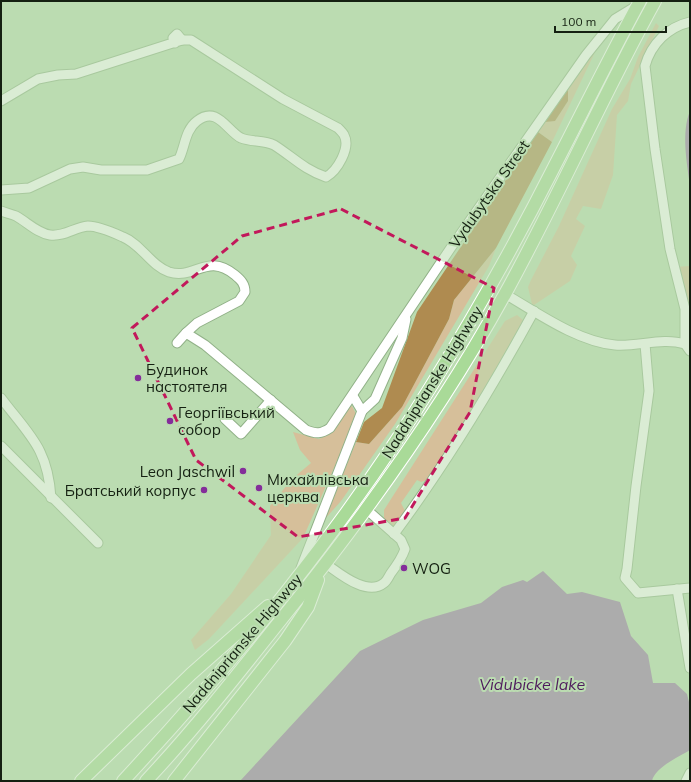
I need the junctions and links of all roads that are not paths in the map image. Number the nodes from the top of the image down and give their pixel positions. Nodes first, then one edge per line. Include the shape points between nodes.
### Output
1 (655, 2) edge
2 (639, 3) edge
3 (690, 22) edge
4 (1, 101) edge
5 (1, 190) edge
6 (1, 211) edge
7 (505, 294) junction
8 (534, 311) junction
9 (407, 314) junction
10 (186, 333) junction
11 (177, 343) dead end
12 (645, 344) junction
13 (687, 348) edge
14 (353, 396) junction
15 (1, 398) edge
16 (271, 400) junction
17 (362, 411) junction
18 (225, 419) dead end
19 (1, 446) edge
20 (51, 498) junction
21 (367, 510) junction
22 (394, 534) junction
23 (98, 543) dead end
24 (324, 567) junction
25 (294, 582) junction
26 (690, 588) edge
27 (678, 589) junction
28 (690, 668) edge
29 (690, 773) edge
30 (81, 781) edge
31 (123, 781) edge
32 (146, 781) edge
33 (174, 781) edge
34 (686, 781) edge

1 - 7 main road, Naddniprianske Highway
2 - 9 street, Vydubytska Street via 616,19 586,55
2 - 25 main road, Naddniprianske Highway via 472,319 356,500
3 - 13 street via 679,24 660,39 645,66 670,249 685,309
4 - 5 street via 38,79 76,74 191,40 283,99 338,128 344,134 346,143 341,160 333,173 326,177 298,163 273,144 242,138 217,117 207,116 188,132 179,159 147,170 70,169 29,188
6 - 10 street via 15,215 50,235 63,234 87,226 125,237 169,272 181,274 207,265 215,265 224,267 240,279 245,292 239,301 197,323
7 - 8 street
7 - 21 main road, Naddniprianske Highway via 446,392
8 - 12 street via 572,332 593,340 614,345
8 - 22 street via 474,416 433,481
9 - 14 street, Vydubytska Street
9 - 17 street via 402,338 374,399
10 - 11 street
10 - 16 street via 205,345
12 - 13 street via 665,342
12 - 27 street via 649,391 624,578 638,593
14 - 16 street, Vydubytska Street via 330,428 315,434 306,430
14 - 17 street
15 - 20 street via 42,452 50,478
16 - 18 street via 241,434
17 - 25 street
19 - 20 street
20 - 23 street
21 - 22 street
21 - 24 main road, Naddniprianske Highway
22 - 24 street via 401,540 405,549 384,583 377,587 359,584
24 - 32 main road, Naddniprianske Highway via 233,680
24 - 33 main road via 308,607 285,641
25 - 30 main road via 224,644
25 - 31 main road, Naddniprianske Highway via 231,659
26 - 27 street
27 - 28 street
29 - 34 street

